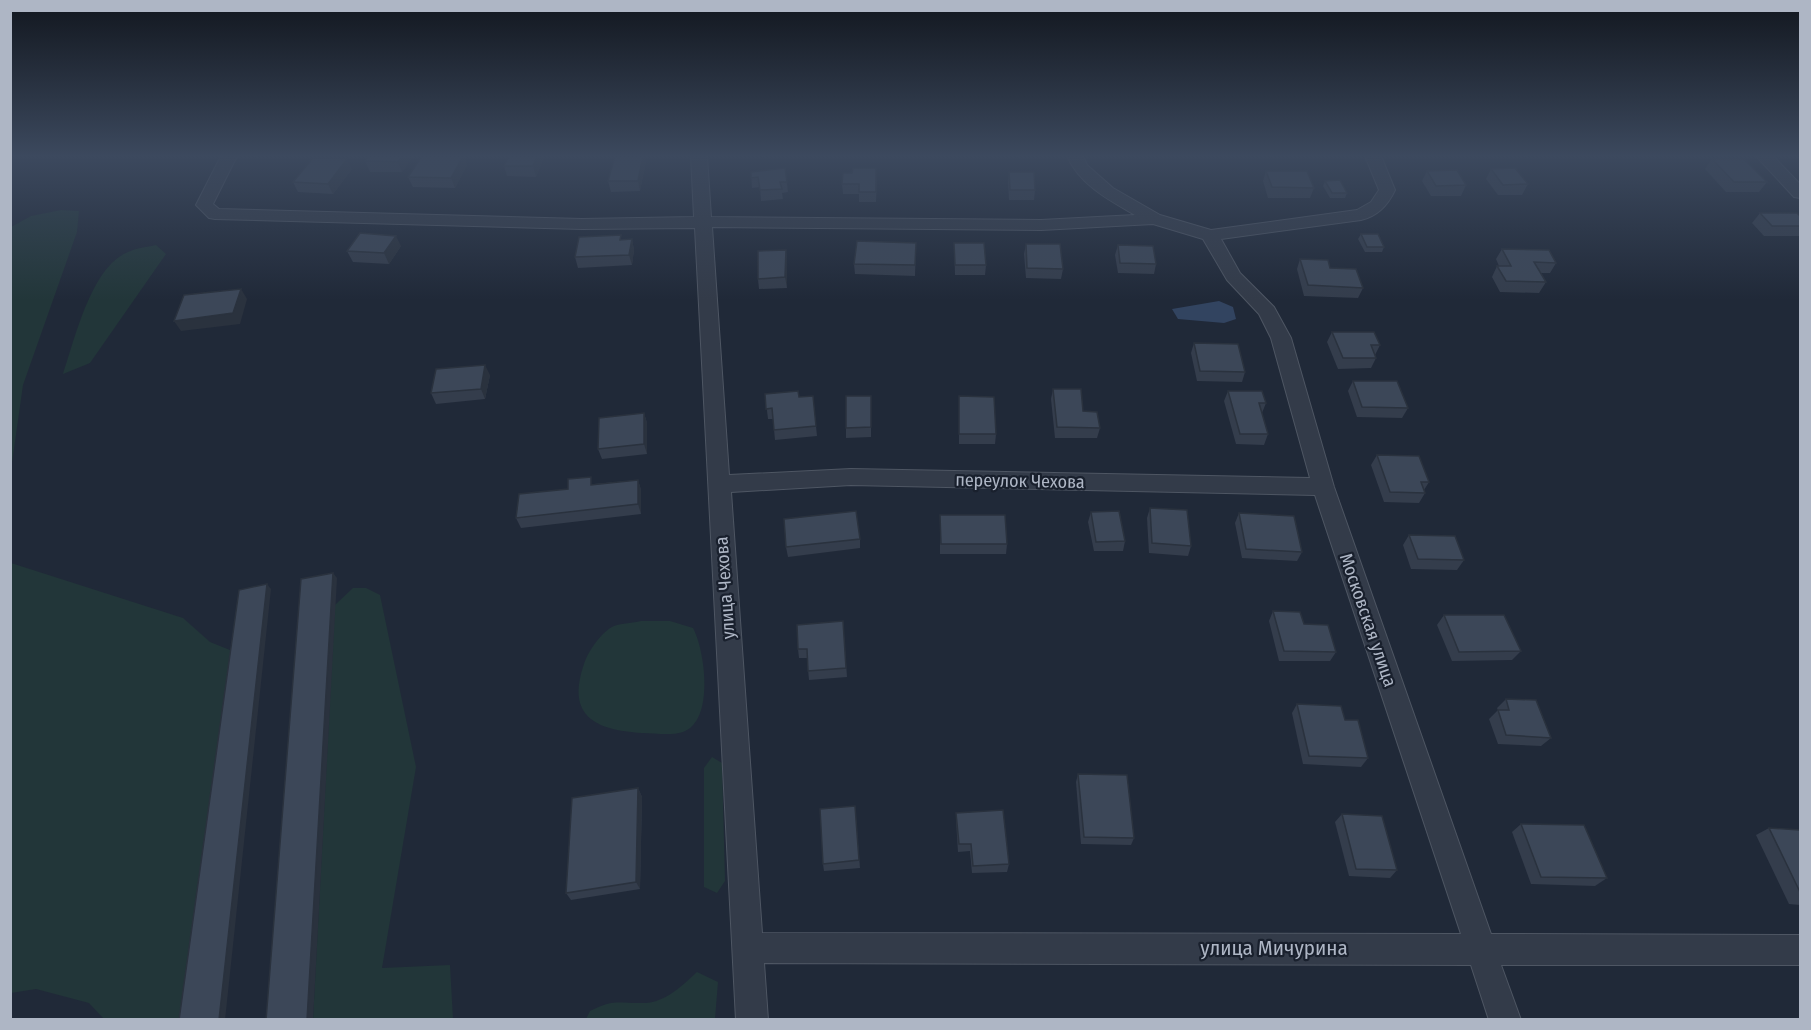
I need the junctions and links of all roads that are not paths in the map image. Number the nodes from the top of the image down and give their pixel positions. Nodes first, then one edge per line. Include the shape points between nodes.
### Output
1 (204, 204) edge
2 (702, 204) edge
3 (1128, 204) edge
4 (1380, 204) edge
5 (1154, 219) junction
6 (703, 223) junction
7 (1210, 235) junction
8 (719, 484) junction
9 (1323, 487) junction
10 (748, 948) junction
11 (1482, 948) junction
12 (1800, 950) edge
13 (752, 1020) edge
14 (1505, 1020) edge

1 - 6 street via 215,214 582,224
2 - 6 street, улица Чехова
3 - 5 street
4 - 7 street via 1361,215
5 - 6 street via 1041,225
5 - 7 street
6 - 8 street, улица Чехова
7 - 9 street, Московская улица via 1233,276 1267,311 1281,338
8 - 9 street, переулок Чехова via 851,477
8 - 10 street, улица Чехова
9 - 11 street, Московская улица
10 - 11 street, улица Мичурина
10 - 13 street, улица Чехова
11 - 12 street, улица Мичурина
11 - 14 street, Московская улица

